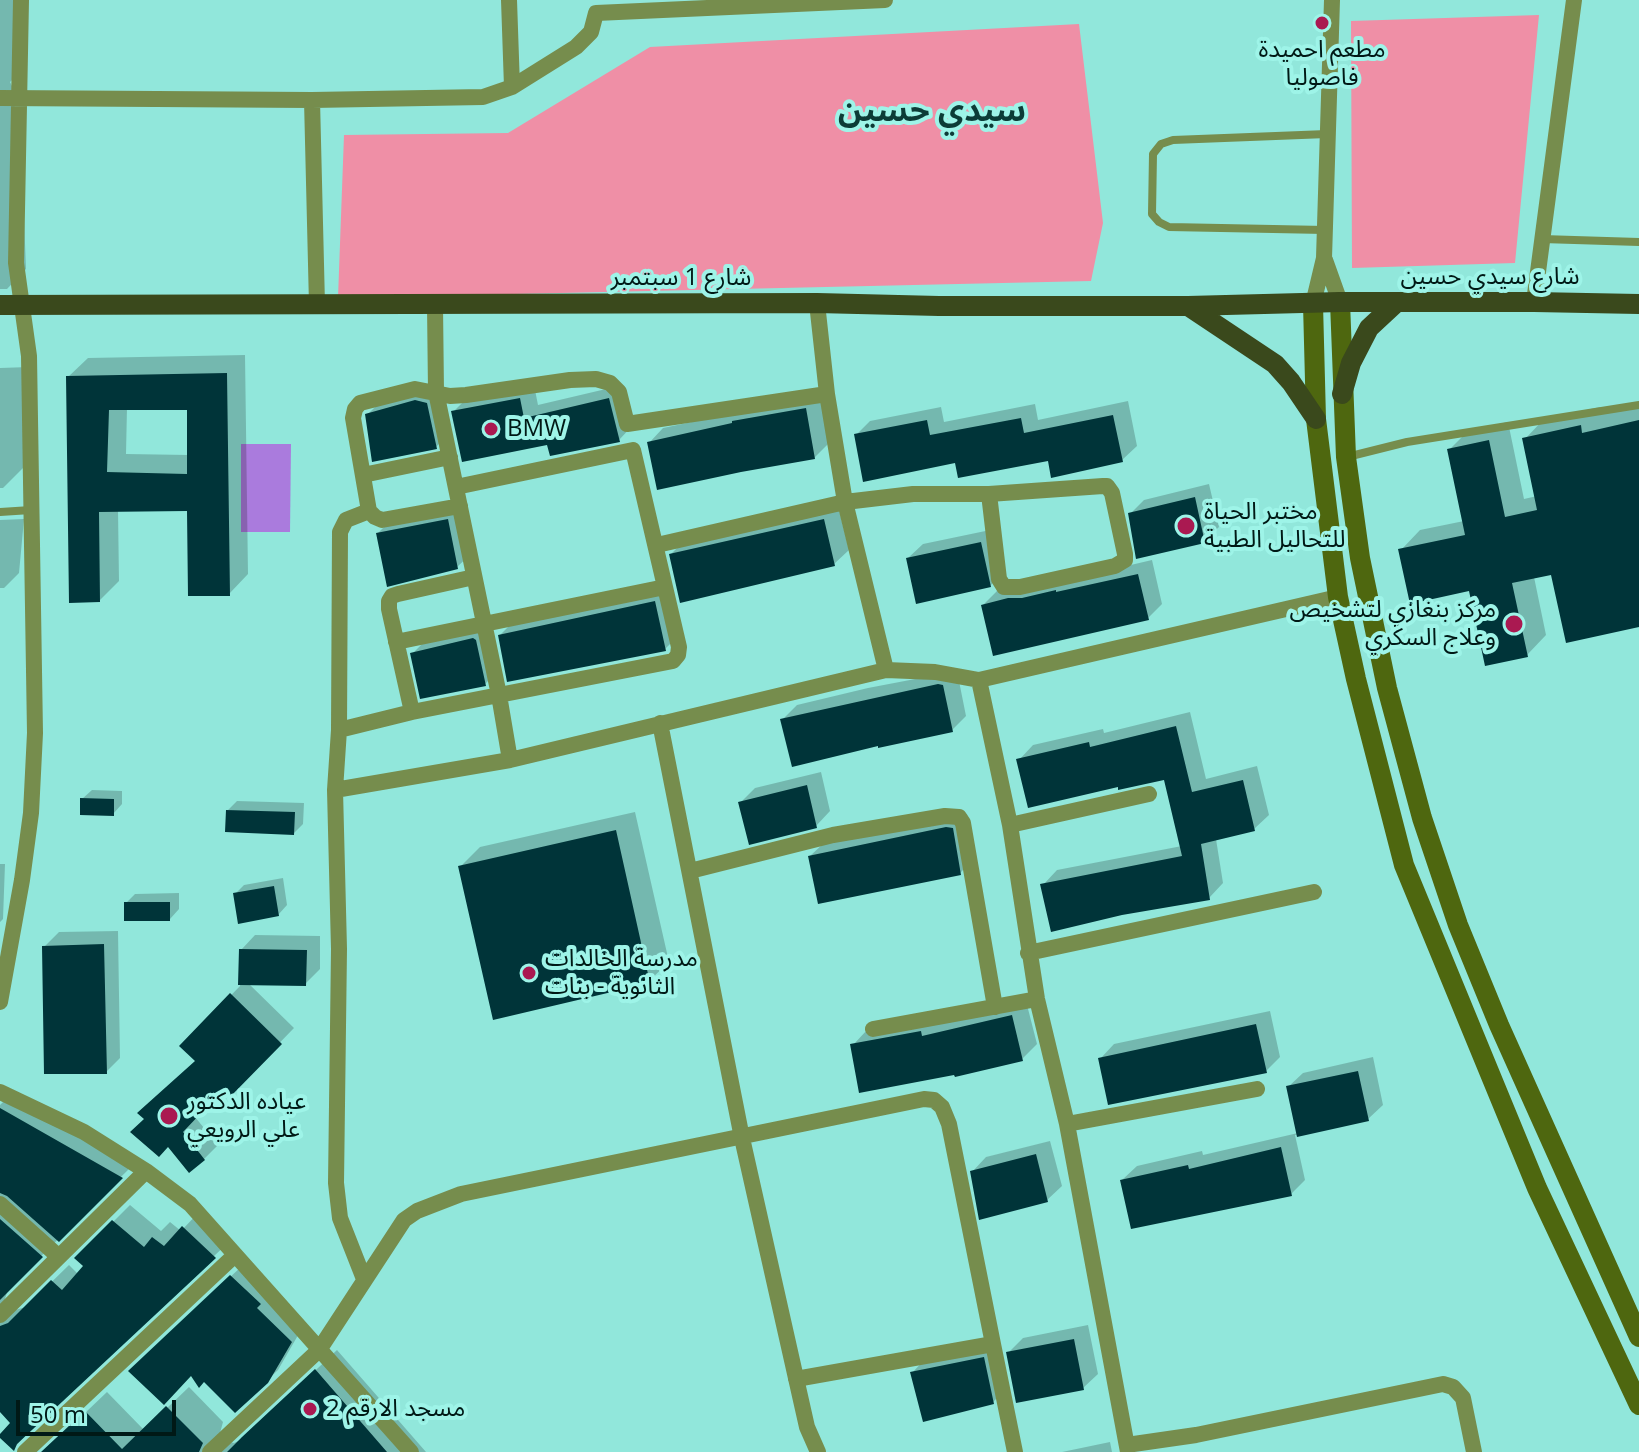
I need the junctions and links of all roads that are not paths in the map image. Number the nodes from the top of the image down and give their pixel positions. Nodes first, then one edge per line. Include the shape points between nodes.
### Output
1 (21, 0) edge
2 (509, 0) edge
3 (885, 0) edge
4 (1332, 0) edge
5 (1574, 0) edge
6 (863, 1) edge
7 (596, 7) edge
8 (512, 87) junction
9 (0, 98) edge
10 (18, 98) junction
11 (312, 100) junction
12 (1328, 134) junction
13 (8, 194) edge
14 (1325, 230) junction
15 (1542, 239) junction
16 (1639, 242) edge
17 (1324, 258) junction
18 (1340, 302) junction
19 (1397, 302) junction
20 (1534, 302) junction
21 (817, 303) junction
22 (1313, 304) junction
23 (1639, 304) edge
24 (0, 305) edge
25 (22, 305) junction
26 (317, 305) junction
27 (435, 305) junction
28 (1188, 306) junction
29 (436, 392) junction
30 (827, 394) junction
31 (1342, 394) junction
32 (1639, 405) edge
33 (1316, 419) junction
34 (627, 424) junction
35 (633, 450) junction
36 (450, 457) junction
37 (1346, 457) junction
38 (363, 475) junction
39 (456, 487) junction
40 (989, 494) junction
41 (845, 502) junction
42 (460, 506) junction
43 (32, 510) junction
44 (369, 511) junction
45 (0, 512) edge
46 (657, 545) junction
47 (474, 577) junction
48 (665, 587) junction
49 (1338, 597) junction
50 (483, 624) junction
51 (396, 642) junction
52 (886, 670) junction
53 (979, 680) junction
54 (499, 695) junction
55 (412, 712) junction
56 (660, 723) junction
57 (339, 730) junction
58 (510, 760) junction
59 (335, 790) junction
60 (1149, 794) dead end
61 (1010, 825) junction
62 (690, 871) junction
63 (1314, 892) dead end
64 (1028, 953) junction
65 (1037, 999) junction
66 (0, 1002) edge
67 (995, 1007) junction
68 (873, 1029) dead end
69 (1257, 1089) dead end
70 (0, 1092) edge
71 (1067, 1124) junction
72 (742, 1138) junction
73 (146, 1171) junction
74 (0, 1204) edge
75 (235, 1255) junction
76 (59, 1257) junction
77 (364, 1279) junction
78 (0, 1315) edge
79 (1637, 1327) edge
80 (1607, 1336) junction
81 (993, 1344) junction
82 (319, 1350) junction
83 (796, 1379) junction
84 (1639, 1405) edge
85 (1197, 1444) edge
86 (1128, 1448) edge
87 (25, 1452) edge
88 (210, 1452) edge
89 (411, 1452) edge
90 (818, 1452) edge
91 (1015, 1452) edge
92 (1474, 1452) edge

1 - 10 street
2 - 8 street
3 - 6 street
4 - 12 street
5 - 15 street
6 - 7 street
7 - 8 street via 591,32 576,47
8 - 11 street via 483,97
9 - 10 street
10 - 11 street
10 - 13 street
11 - 26 street
12 - 14 street
12 - 14 lane via 1173,140 1153,154 1152,214 1169,227
13 - 25 street
14 - 17 street
15 - 16 lane
15 - 20 street
17 - 18 street
17 - 22 street
18 - 19 main road, شارع سيدي حسين
18 - 22 main road, شارع 1 سبتمبر
18 - 31 main road
19 - 20 main road, شارع سيدي حسين
19 - 31 main road via 1369,328
20 - 23 main road, شارع سيدي حسين
21 - 27 main road, شارع 1 سبتمبر
21 - 28 main road, شارع 1 سبتمبر
21 - 30 street
22 - 28 main road, شارع 1 سبتمبر
22 - 33 main road
24 - 25 main road, شارع 1 سبتمبر
25 - 26 main road, شارع 1 سبتمبر
25 - 43 street via 29,356
26 - 27 main road, شارع 1 سبتمبر
27 - 29 street
28 - 33 main road via 1275,364
29 - 34 street via 466,395 596,379 619,392
29 - 36 street
29 - 38 street via 415,389 360,403 353,418
30 - 34 street
30 - 41 street
31 - 37 main road
32 - 37 lane via 1407,442
33 - 49 main road
34 - 35 street
35 - 39 street
35 - 46 street
36 - 38 street
36 - 39 street
37 - 79 main road via 1387,688 1443,882 1499,1025
38 - 44 street
39 - 42 street
40 - 40 street via 1004,587 1125,560 1107,486
40 - 41 street via 913,494
41 - 46 street
41 - 52 street
42 - 44 street via 382,520
42 - 47 street
43 - 45 lane
43 - 66 street via 31,813
44 - 57 street via 346,520 340,532
46 - 48 street
47 - 50 street
47 - 51 street via 392,596 389,609
48 - 50 street
48 - 54 street via 679,647 673,661
49 - 53 street
49 - 80 main road via 1404,865 1537,1188
50 - 51 street
50 - 54 street
51 - 55 street
52 - 53 street
52 - 56 street
53 - 61 street
54 - 55 street
54 - 58 street
55 - 57 street
56 - 58 street
56 - 62 street
57 - 59 street
58 - 59 street
59 - 77 street via 336,1183 340,1218
60 - 61 street
61 - 64 street
62 - 67 street via 833,835 959,817
62 - 72 street
63 - 64 street
64 - 65 street
65 - 67 street
65 - 71 street
67 - 68 street
69 - 71 street
70 - 73 street via 84,1132
71 - 86 street
72 - 77 street via 436,1202 404,1220
72 - 81 street via 934,1100 949,1124
72 - 83 street
73 - 75 street via 190,1204
73 - 76 street
74 - 76 street
75 - 82 street
75 - 87 street
76 - 78 street
77 - 82 street
79 - 80 lane
80 - 84 main road
81 - 83 street
81 - 91 street
82 - 88 street
82 - 89 street
83 - 90 street
85 - 86 street
85 - 92 street via 1443,1384 1463,1398

